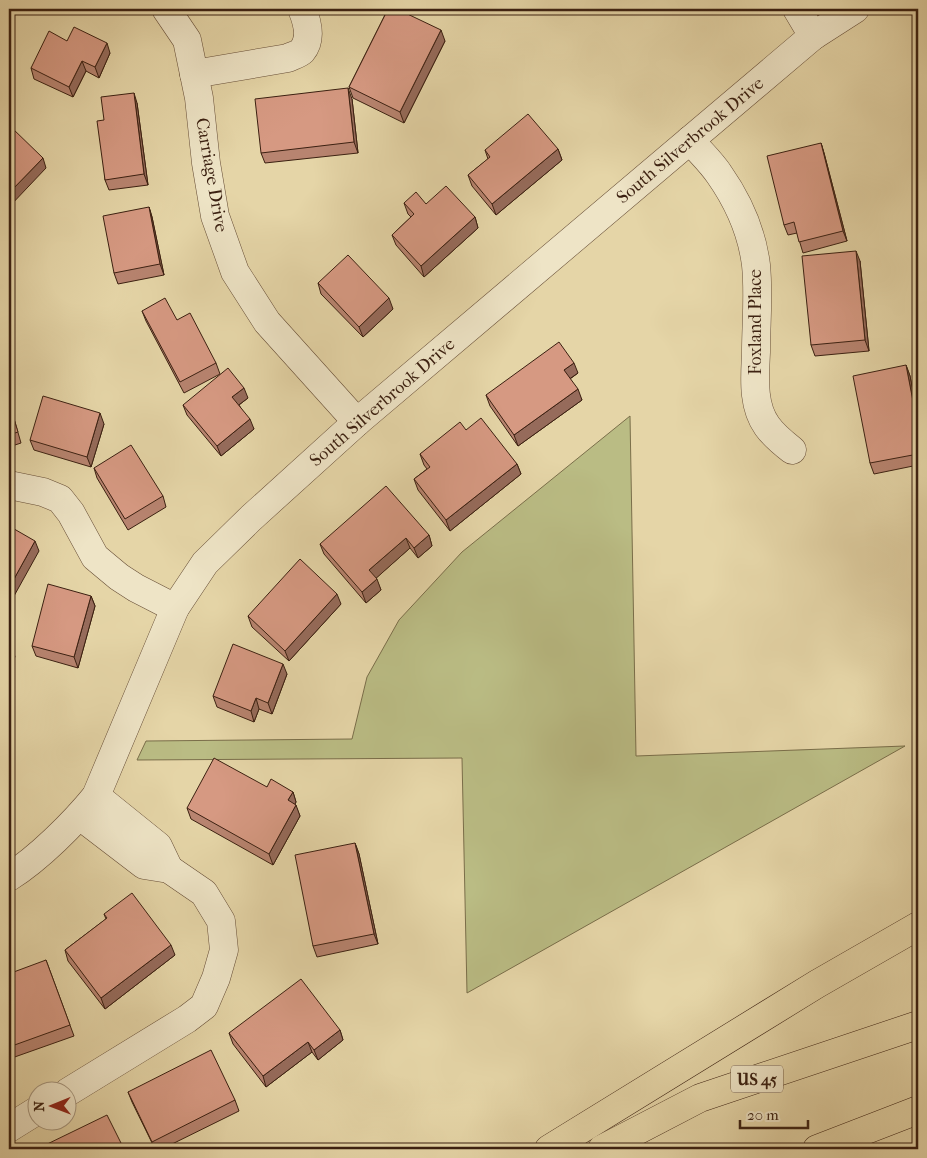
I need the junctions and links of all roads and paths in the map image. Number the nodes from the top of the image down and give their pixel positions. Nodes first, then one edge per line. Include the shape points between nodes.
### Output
1 (166, 9) edge
2 (302, 9) edge
3 (797, 9) edge
4 (855, 9) edge
5 (814, 36) junction
6 (194, 74) junction
7 (690, 140) junction
8 (357, 422) junction
9 (792, 450) dead end
10 (9, 485) edge
11 (174, 608) junction
12 (88, 806) junction
13 (9, 877) edge
14 (918, 926) edge
15 (918, 1026) edge
16 (78, 1086) edge
17 (918, 1110) edge
18 (28, 1116) edge
19 (9, 1128) edge
20 (549, 1149) edge
21 (602, 1149) edge
22 (817, 1149) edge

1 - 6 street, Carriage Drive via 187,40
2 - 6 street via 308,37 302,51 288,58
3 - 5 street
4 - 5 street, South Silverbrook Drive
5 - 7 street, South Silverbrook Drive
6 - 8 street, Carriage Drive via 215,216 235,272 267,322
7 - 8 street, South Silverbrook Drive
7 - 9 street, Foxland Place via 719,174 746,226 756,264 755,390 759,410 767,426
8 - 11 street, South Silverbrook Drive via 205,563
10 - 11 street via 60,499 95,557 136,588
11 - 12 street, South Silverbrook Drive
12 - 13 street, South Silverbrook Drive
12 - 16 street via 144,865 169,868 204,893 221,921 224,950 204,1006
14 - 20 highway via 817,984
15 - 21 highway, US 45 via 700,1098
17 - 22 highway
18 - 19 street

